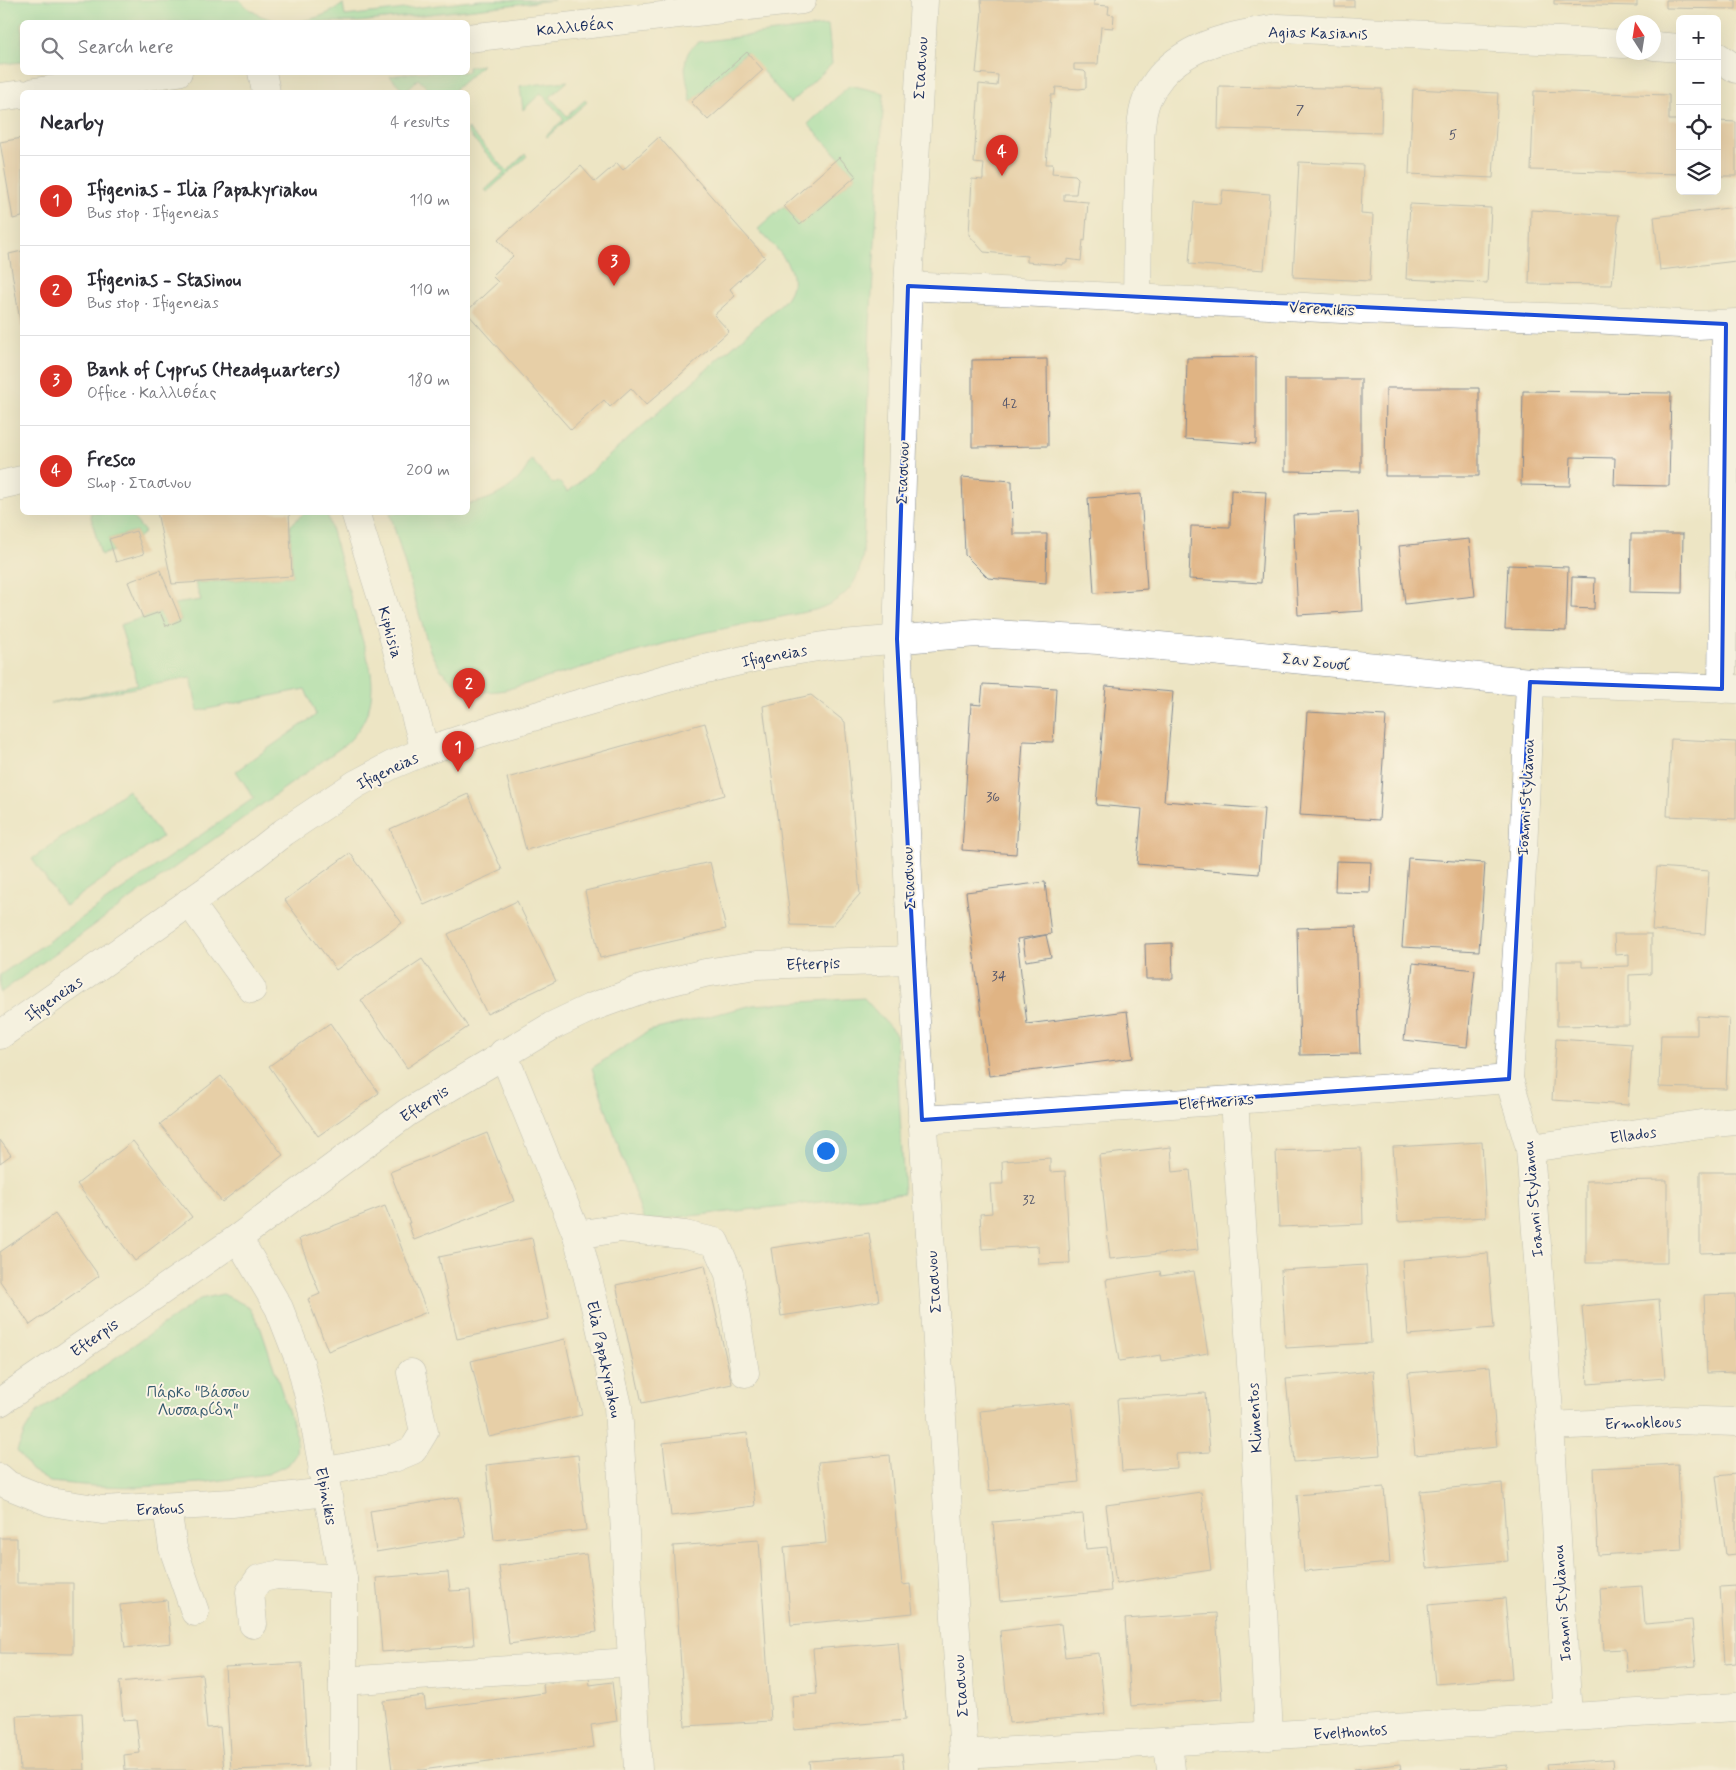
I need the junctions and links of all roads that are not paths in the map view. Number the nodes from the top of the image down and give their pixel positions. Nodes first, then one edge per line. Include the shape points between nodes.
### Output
1 (802, 0) edge
2 (924, 0) edge
3 (470, 38) edge
4 (1616, 44) edge
5 (1661, 47) edge
6 (1676, 48) edge
7 (1721, 59) edge
8 (1736, 69) edge
9 (167, 75) edge
10 (263, 75) edge
11 (125, 86) edge
12 (64, 90) edge
13 (266, 90) edge
14 (20, 94) edge
15 (0, 97) edge
16 (908, 286) junction
17 (1137, 299) junction
18 (1731, 324) edge
19 (20, 480) edge
20 (0, 484) edge
21 (356, 515) edge
22 (897, 639) junction
23 (1530, 682) junction
24 (1729, 689) edge
25 (425, 751) junction
26 (189, 902) junction
27 (912, 960) junction
28 (252, 989) dead end
29 (0, 1035) edge
30 (504, 1053) junction
31 (1509, 1079) junction
32 (1234, 1100) junction
33 (922, 1120) junction
34 (1736, 1121) edge
35 (1530, 1148) junction
36 (577, 1235) junction
37 (238, 1238) junction
38 (411, 1373) dead end
39 (745, 1373) dead end
40 (0, 1402) edge
41 (1736, 1422) edge
42 (1550, 1426) junction
43 (0, 1478) edge
44 (324, 1482) junction
45 (167, 1508) junction
46 (343, 1579) junction
47 (195, 1612) dead end
48 (253, 1624) dead end
49 (631, 1662) junction
50 (343, 1681) junction
51 (1736, 1707) edge
52 (1568, 1717) junction
53 (1269, 1736) junction
54 (1168, 1742) junction
55 (964, 1762) edge
56 (343, 1770) edge
57 (638, 1770) edge
58 (1171, 1770) edge

1 - 3 street, Καλλιθέας
2 - 16 street, Στασινου
4 - 17 street, Agias Kasianis via 1278,28 1243,33 1184,57 1161,76 1145,107 1141,131
5 - 6 street
7 - 8 street
9 - 11 street
10 - 13 street
11 - 12 street
14 - 15 street
16 - 17 street, Verenikis
16 - 22 street, Στασινου
17 - 18 street, Verenikis
18 - 24 street
19 - 20 street
21 - 25 street, Kiphisia
22 - 23 street, Σαν Σουσί via 976,633 1098,640
22 - 25 street, Ifigeneias via 830,645 687,673
22 - 27 street, Στασινου
23 - 24 street, Σαν Σουσί
23 - 31 street, Ioanni Stylianou
25 - 26 street, Ifigeneias via 356,784
26 - 28 street
26 - 29 street, Ifigeneias
27 - 30 street, Efterpis via 757,965 705,973 645,988 590,1008
27 - 33 street, Στασινου
30 - 36 street, Elia Papakyriakou
30 - 37 street, Efterpis via 408,1112
31 - 32 street, Eleftherias
31 - 35 street, Ioanni Stylianou
32 - 33 street, Eleftherias
32 - 53 street, Klimentos via 1253,1394
33 - 55 street, Στασινου
34 - 35 street, Ellados
35 - 42 street, Ioanni Stylianou
36 - 39 street via 620,1228 685,1235 715,1242 729,1274
36 - 49 street, Elia Papakyriakou via 618,1406
37 - 40 street, Efterpis
37 - 44 street, Elpinikis via 279,1308 300,1362 312,1409
38 - 44 street, Eratous via 424,1432 413,1450
41 - 42 street, Ermokleous via 1675,1420
42 - 52 street, Ioanni Stylianou
43 - 45 street, Eratous via 8,1485 50,1502 102,1510
44 - 45 street, Eratous via 232,1503
44 - 46 street, Elpinikis
45 - 47 street via 172,1548
46 - 48 street via 276,1575 259,1579 250,1592
46 - 50 street, Elpinikis
49 - 50 street
49 - 57 street, Elia Papakyriakou
50 - 56 street, Elpinikis
51 - 52 street, Evelthontos
52 - 53 street, Evelthontos
53 - 54 street, Evelthontos
54 - 55 street, Evelthontos
54 - 58 street

